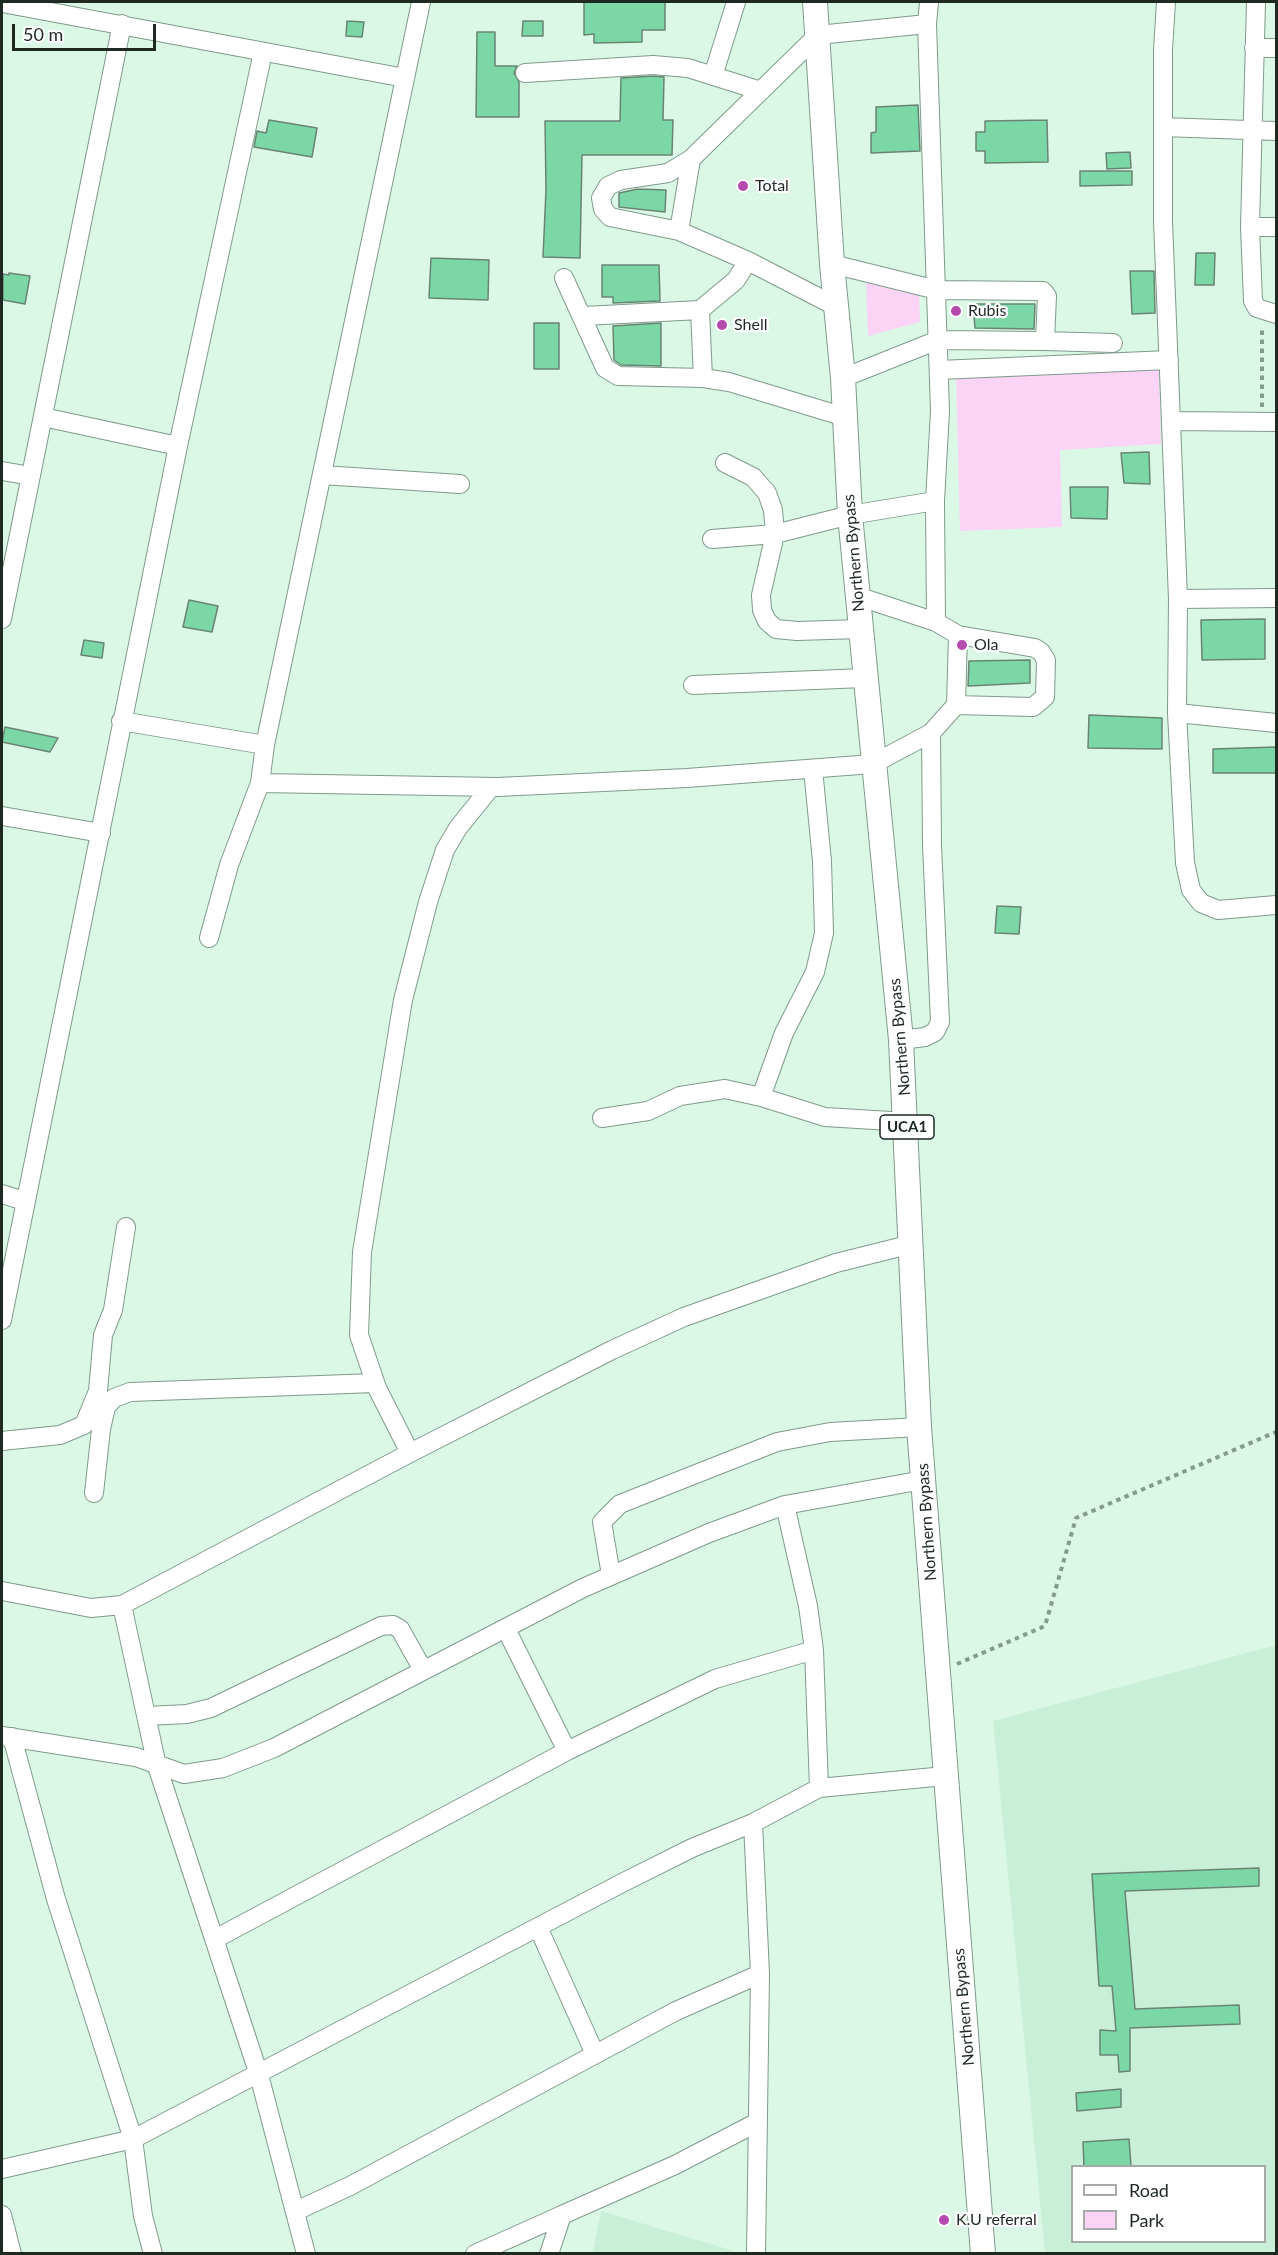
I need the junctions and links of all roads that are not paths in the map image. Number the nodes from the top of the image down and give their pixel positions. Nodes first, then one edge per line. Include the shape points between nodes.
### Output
1 (421, 2) edge
2 (736, 2) edge
3 (815, 2) edge
4 (929, 2) edge
5 (1166, 2) edge
6 (1256, 2) edge
7 (2, 3) edge
8 (122, 24) junction
9 (927, 24) junction
10 (818, 35) junction
11 (1254, 48) junction
12 (1276, 48) edge
13 (263, 52) junction
14 (525, 73) dead end
15 (713, 75) junction
16 (405, 78) junction
17 (760, 91) junction
18 (1163, 127) junction
19 (1254, 131) junction
20 (1276, 131) edge
21 (691, 159) junction
22 (1250, 227) junction
23 (1276, 227) edge
24 (679, 231) junction
25 (748, 261) junction
26 (832, 264) junction
27 (564, 278) dead end
28 (937, 290) junction
29 (837, 307) junction
30 (699, 310) junction
31 (1269, 313) edge
32 (584, 316) junction
33 (938, 340) junction
34 (1045, 341) junction
35 (1113, 343) dead end
36 (1169, 360) junction
37 (939, 370) junction
38 (703, 378) junction
39 (843, 378) junction
40 (43, 417) junction
41 (845, 417) junction
42 (1172, 421) junction
43 (1269, 422) edge
44 (178, 446) junction
45 (725, 462) dead end
46 (2, 471) edge
47 (322, 475) junction
48 (31, 476) junction
49 (460, 484) dead end
50 (935, 501) junction
51 (850, 516) junction
52 (775, 534) junction
53 (712, 539) dead end
54 (857, 596) junction
55 (1276, 598) edge
56 (1178, 599) junction
57 (2, 619) edge
58 (936, 622) junction
59 (860, 629) junction
60 (958, 635) junction
61 (864, 678) junction
62 (693, 685) dead end
63 (956, 705) junction
64 (1177, 712) junction
65 (121, 721) junction
66 (1276, 723) edge
67 (931, 733) junction
68 (265, 745) junction
69 (873, 764) junction
70 (813, 769) junction
71 (260, 783) junction
72 (491, 787) junction
73 (2, 816) edge
74 (101, 832) junction
75 (1276, 904) edge
76 (209, 938) dead end
77 (901, 1040) junction
78 (761, 1097) junction
79 (602, 1118) dead end
80 (907, 1122) junction
81 (2, 1194) edge
82 (24, 1201) junction
83 (126, 1227) dead end
84 (912, 1244) junction
85 (2, 1320) edge
86 (375, 1383) junction
87 (920, 1427) junction
88 (2, 1441) edge
89 (410, 1453) junction
90 (923, 1479) junction
91 (94, 1493) dead end
92 (785, 1505) junction
93 (611, 1575) junction
94 (2, 1591) edge
95 (122, 1605) junction
96 (506, 1629) junction
97 (814, 1650) junction
98 (423, 1670) junction
99 (147, 1716) junction
100 (7, 1736) edge
101 (567, 1751) junction
102 (158, 1766) junction
103 (945, 1776) junction
104 (819, 1788) junction
105 (753, 1823) junction
106 (538, 1927) junction
107 (215, 1940) junction
108 (760, 1974) junction
109 (595, 2054) junction
110 (259, 2075) junction
111 (756, 2122) junction
112 (133, 2139) junction
113 (2, 2169) edge
114 (296, 2211) junction
115 (2, 2215) edge
116 (562, 2216) junction
117 (12, 2253) edge
118 (153, 2253) edge
119 (306, 2253) edge
120 (475, 2253) edge
121 (549, 2253) edge
122 (756, 2253) edge
123 (983, 2253) edge

1 - 16 street
2 - 15 street
3 - 10 main road, Northern Bypass / UCA1
4 - 9 street
5 - 18 street
6 - 11 street
7 - 8 street
8 - 13 street
8 - 40 street
9 - 10 street
9 - 28 street
10 - 17 street
10 - 26 main road, Northern Bypass / UCA1
11 - 12 street
11 - 19 street
13 - 16 street
13 - 44 street
14 - 15 street via 653,65
15 - 17 street
16 - 47 street
17 - 21 street
18 - 19 street
18 - 36 street
19 - 20 street
19 - 22 street
21 - 24 street
21 - 24 street via 668,172 621,180 608,186 602,198 603,209 610,217
22 - 23 street
22 - 31 street via 1253,301
24 - 25 street
25 - 29 street
25 - 30 street via 736,280
26 - 28 street
26 - 29 main road, Northern Bypass / UCA1
27 - 32 street
28 - 33 street
28 - 34 street via 1043,291 1047,296
29 - 39 main road, Northern Bypass / UCA1
30 - 32 street
30 - 38 street
32 - 38 street via 605,368 618,376
33 - 34 street
33 - 37 street
33 - 39 street
34 - 35 street
36 - 37 street
36 - 42 street
37 - 50 street
38 - 41 street via 729,382
39 - 41 main road, Northern Bypass / UCA1
40 - 44 street
40 - 48 street
41 - 51 main road, Northern Bypass / UCA1
42 - 43 street
42 - 56 street
44 - 65 street
45 - 52 street via 753,477 767,493
46 - 48 street
47 - 49 street
47 - 68 street
48 - 57 street
50 - 51 street
50 - 58 street
51 - 52 street
51 - 54 main road, Northern Bypass / UCA1
52 - 53 street
52 - 59 street via 761,595 767,621 776,629 797,631
54 - 58 street
54 - 59 main road, Northern Bypass / UCA1
55 - 56 street
56 - 64 street
58 - 60 street
59 - 61 main road, Northern Bypass / UCA1
60 - 63 street
60 - 63 street via 1035,648 1046,660 1045,698 1033,707
61 - 62 street
61 - 69 main road, Northern Bypass / UCA1
63 - 67 street
64 - 66 street
64 - 75 street via 1185,863 1191,890 1201,903 1218,910
65 - 68 street
65 - 74 street
67 - 69 street
67 - 77 street via 940,1022 935,1032 925,1037
68 - 71 street
69 - 70 street
69 - 77 main road, Northern Bypass / UCA1
70 - 72 street
70 - 78 street via 824,933 815,972 784,1034
71 - 72 street
71 - 76 street via 229,866
72 - 86 street via 445,850 403,1000 362,1252 359,1335
73 - 74 street
74 - 82 street
77 - 80 main road, Northern Bypass / UCA1
78 - 79 street via 724,1089 680,1096 648,1111
78 - 80 street via 825,1117
80 - 84 main road, Northern Bypass / UCA1
81 - 82 street
82 - 85 street
83 - 88 street via 112,1310 103,1335 98,1391 84,1425 60,1436
84 - 87 main road, Northern Bypass / UCA1
84 - 89 street via 836,1263 684,1317
86 - 89 street
86 - 91 street via 130,1392 114,1398 106,1407 101,1429
87 - 90 main road, Northern Bypass / UCA1
87 - 93 street via 830,1432 777,1442 620,1504 602,1522
89 - 95 street
90 - 92 street
90 - 103 main road, Northern Bypass / UCA1
92 - 93 street
92 - 97 street
93 - 96 street
94 - 95 street via 91,1608
95 - 99 street
96 - 98 street
96 - 101 street
97 - 101 street via 715,1679
97 - 104 street
98 - 99 street via 400,1629 381,1626 211,1708 188,1714
98 - 102 street via 274,1748 223,1768 184,1774
99 - 102 street
100 - 102 street via 136,1757
100 - 112 street
101 - 107 street
102 - 107 street
103 - 104 street
103 - 123 main road, Northern Bypass / UCA1
104 - 105 street
105 - 106 street via 692,1848
105 - 108 street
106 - 109 street
106 - 110 street
107 - 110 street
108 - 109 street via 676,2011
108 - 111 street
109 - 114 street
110 - 112 street
110 - 114 street
111 - 116 street via 675,2165
111 - 122 street
112 - 113 street
112 - 118 street via 143,2216
114 - 119 street
115 - 117 street
116 - 120 street
116 - 121 street

